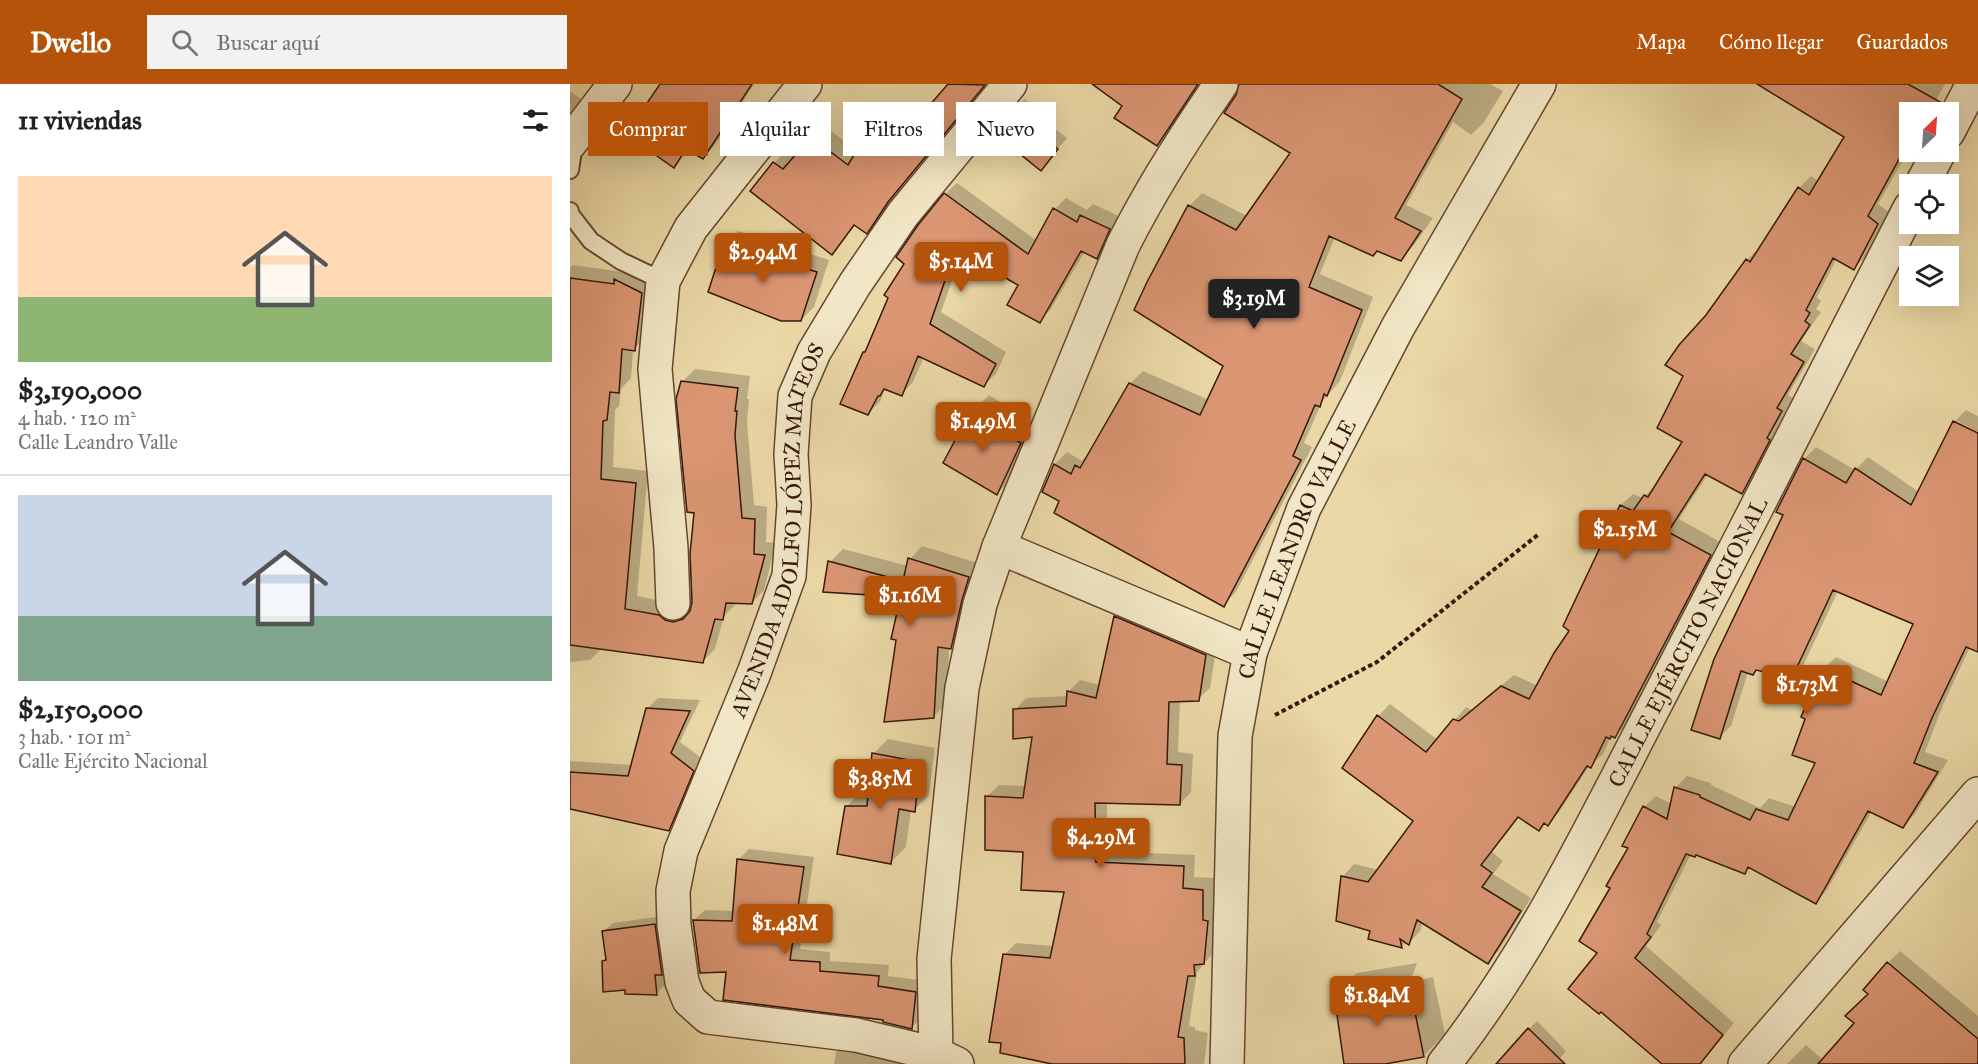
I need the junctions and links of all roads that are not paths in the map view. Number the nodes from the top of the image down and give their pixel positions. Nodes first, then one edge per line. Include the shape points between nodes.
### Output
1 (615, 84) edge
2 (806, 84) edge
3 (1010, 84) edge
4 (1221, 84) edge
5 (1539, 84) edge
6 (1973, 84) edge
7 (1959, 111) edge
8 (573, 138) edge
9 (570, 170) edge
10 (570, 211) edge
11 (1899, 229) edge
12 (663, 280) junction
13 (999, 547) junction
14 (673, 603) dead end
15 (1250, 653) junction
16 (1978, 794) edge
17 (946, 1059) edge
18 (1227, 1064) edge
19 (1444, 1064) edge
20 (1745, 1064) edge

1 - 8 street
2 - 12 street via 691,228
3 - 17 street, AVENIDA ADOLFO LÓPEZ MATEOS via 903,214 814,352 795,396 789,576 681,851 673,891 682,981 689,1000 708,1017 856,1035
4 - 13 street via 1138,216
5 - 15 street, CALLE LEANDRO VALLE via 1398,327 1304,508
6 - 7 street
8 - 9 lane
10 - 12 lane via 591,241 621,261
11 - 19 street, CALLE EJÉRCITO NACIONAL via 1584,840 1530,939 1474,1026
12 - 14 street via 655,369
13 - 15 street
13 - 17 street via 962,688 934,959
15 - 18 street, CALLE LEANDRO VALLE via 1235,736
16 - 20 street

